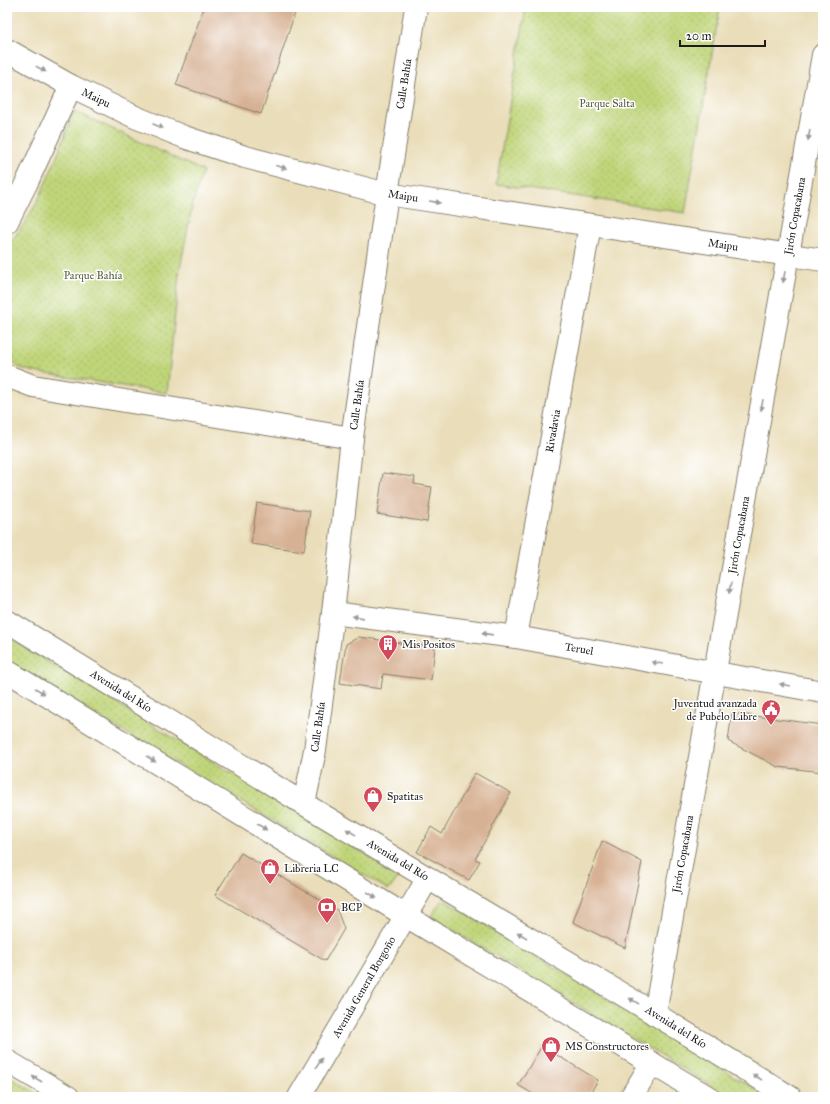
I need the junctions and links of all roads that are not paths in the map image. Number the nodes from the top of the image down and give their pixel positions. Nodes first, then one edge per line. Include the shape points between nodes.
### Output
1 (416, 7) edge
2 (7, 50) edge
3 (823, 55) edge
4 (71, 86) junction
5 (387, 194) junction
6 (7, 222) edge
7 (590, 225) junction
8 (788, 255) junction
9 (823, 260) edge
10 (7, 376) edge
11 (352, 438) junction
12 (333, 613) junction
13 (7, 621) edge
14 (516, 637) junction
15 (7, 671) edge
16 (715, 673) junction
17 (823, 692) edge
18 (304, 804) junction
19 (428, 878) junction
20 (406, 916) junction
21 (655, 1014) junction
22 (7, 1061) edge
23 (652, 1063) junction
24 (68, 1097) edge
25 (299, 1097) edge
26 (631, 1097) edge
27 (708, 1097) edge
28 (790, 1097) edge

1 - 5 street, Calle Bahía
2 -> 4 street, Maipu
3 -> 8 street, Jirón Copacabana
4 -> 5 street, Maipu via 135,117 245,158
4 - 6 street
5 -> 7 street, Maipu
5 - 11 street, Calle Bahía
7 - 8 street, Maipu
7 - 14 street, Rivadavia
8 - 9 street, Maipu
8 -> 16 street, Jirón Copacabana
10 - 11 street via 33,386
11 - 12 street, Calle Bahía
14 -> 12 street, Teruel
12 - 18 street, Calle Bahía via 315,750
13 - 18 street, Avenida del Río
16 -> 14 street, Teruel
15 -> 20 street
17 -> 16 street, Teruel
16 - 21 street, Jirón Copacabana
19 -> 18 street, Avenida del Río
19 - 20 street, Avenida General Borgoño
21 -> 19 street, Avenida del Río
20 - 23 street
25 -> 20 street, Avenida General Borgoño
28 -> 21 street, Avenida del Río
24 -> 22 street
23 - 26 street
23 - 27 street

